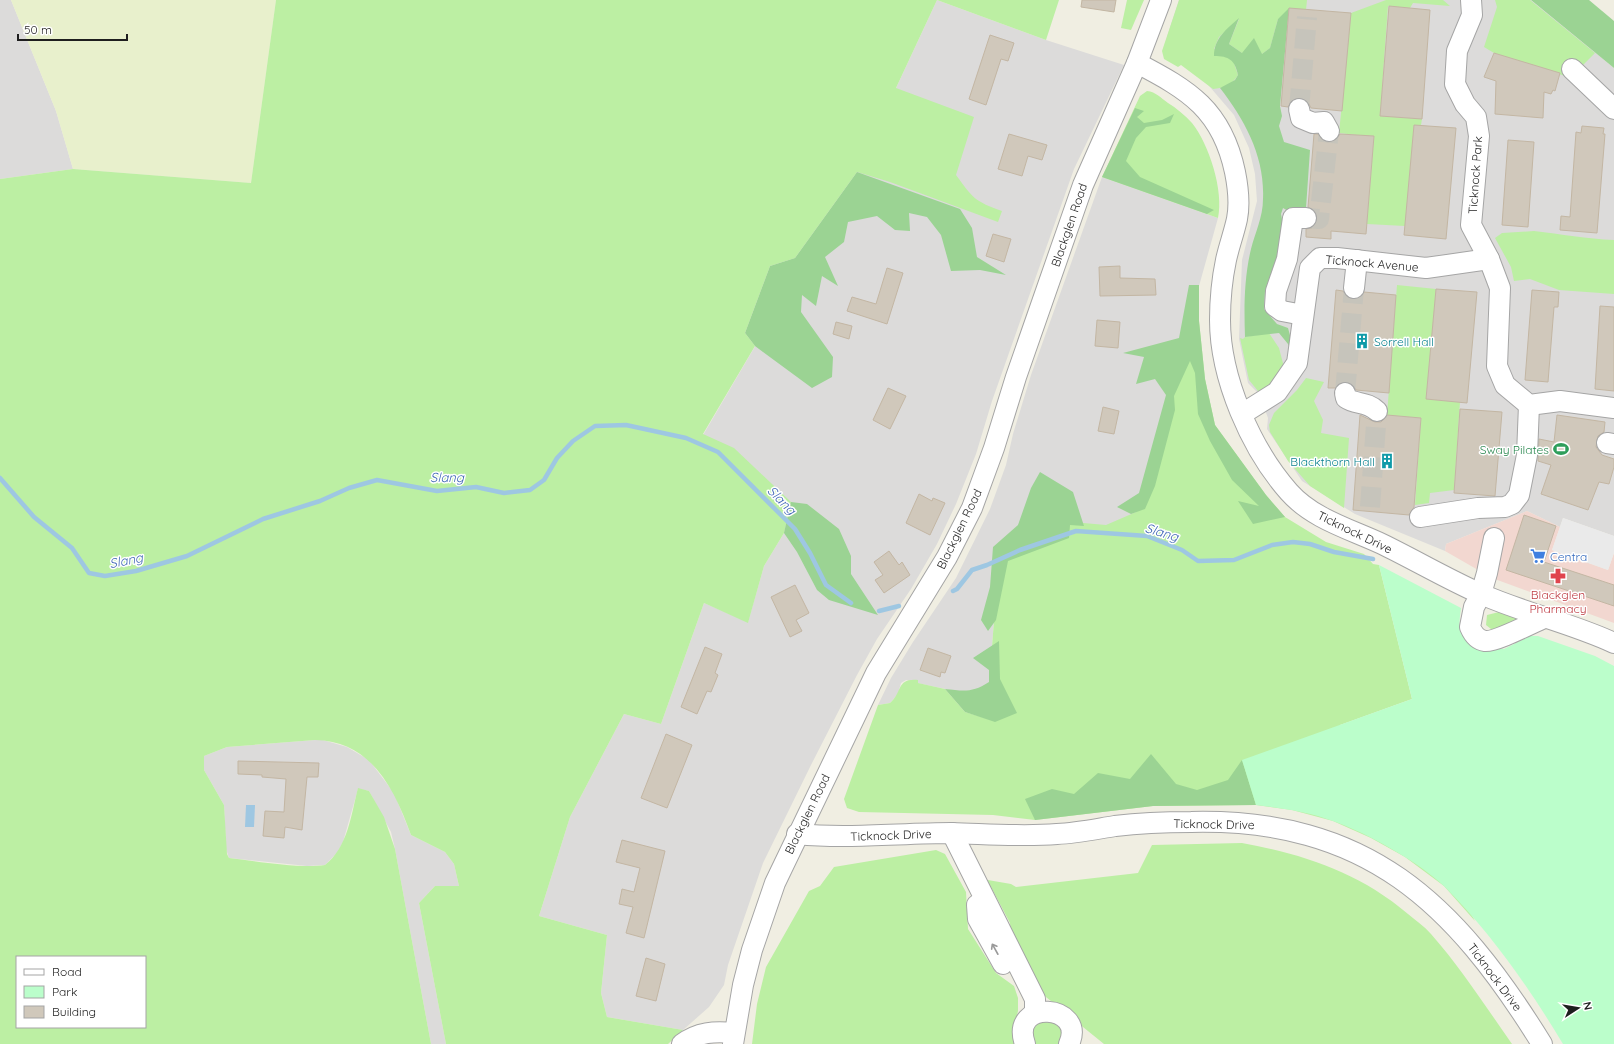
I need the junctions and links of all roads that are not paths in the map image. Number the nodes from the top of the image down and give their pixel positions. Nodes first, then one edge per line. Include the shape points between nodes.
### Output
1 (1161, 0) edge
2 (1471, 0) edge
3 (1137, 63) junction
4 (1572, 69) dead end
5 (1299, 109) dead end
6 (1614, 109) edge
7 (1329, 131) dead end
8 (1306, 218) tunnel mouth
9 (1489, 259) junction
10 (1357, 260) junction
11 (1354, 288) tunnel mouth
12 (1303, 315) junction
13 (1345, 392) dead end
14 (1530, 405) junction
15 (1614, 408) edge
16 (1377, 410) dead end
17 (1242, 414) junction
18 (1420, 517) dead end
19 (1494, 538) dead end
20 (1481, 594) junction
21 (1544, 618) junction
22 (1614, 643) edge
23 (797, 834) junction
24 (952, 834) junction
25 (1035, 1013) junction
26 (734, 1038) edge
27 (1074, 1043) edge
28 (682, 1044) edge
29 (1025, 1044) edge
30 (1542, 1044) edge

1 - 3 street, Blackglen Road
2 - 9 street, Ticknock Park via 1472,15 1457,51 1455,84 1478,122 1471,225
3 - 17 street, Ticknock Drive via 1179,86 1199,102 1221,131 1232,157 1239,198 1226,260 1220,321 1223,353
3 - 23 street, Blackglen Road via 1093,159 1077,201 972,508 947,557 876,673
4 - 6 street
5 - 7 street via 1301,118 1313,123 1324,122
8 - 12 street via 1293,218 1287,259 1276,291 1275,306 1282,311
9 - 10 street, Ticknock Avenue via 1426,268
9 - 14 street, Ticknock Park via 1500,288 1497,366 1505,385
10 - 11 street
10 - 12 street, Ticknock Avenue via 1320,258 1310,268
12 - 17 street, Ticknock Avenue via 1297,363 1277,392
13 - 16 street via 1346,398 1352,402 1371,405
14 - 15 street via 1560,401
14 - 18 street via 1526,456 1519,495 1512,504 1505,507 1478,508 1440,505
17 - 20 street, Ticknock Drive via 1256,445 1272,471 1290,493 1309,508
19 - 20 street
20 - 21 street, Ticknock Drive
20 - 21 street via 1474,607 1470,627 1475,637 1485,641 1499,638
21 - 22 street, Ticknock Drive
23 - 24 street, Ticknock Drive via 836,837
23 - 26 street, Blackglen Road via 775,883 752,950
24 - 25 street via 1035,999
24 - 30 street, Ticknock Drive via 1038,836 1148,823 1242,822 1296,831 1339,845 1415,888 1449,919 1509,993
25 - 27 street via 1058,1013 1069,1025
25 - 29 street via 1025,1024
26 - 28 street via 718,1031 689,1038

